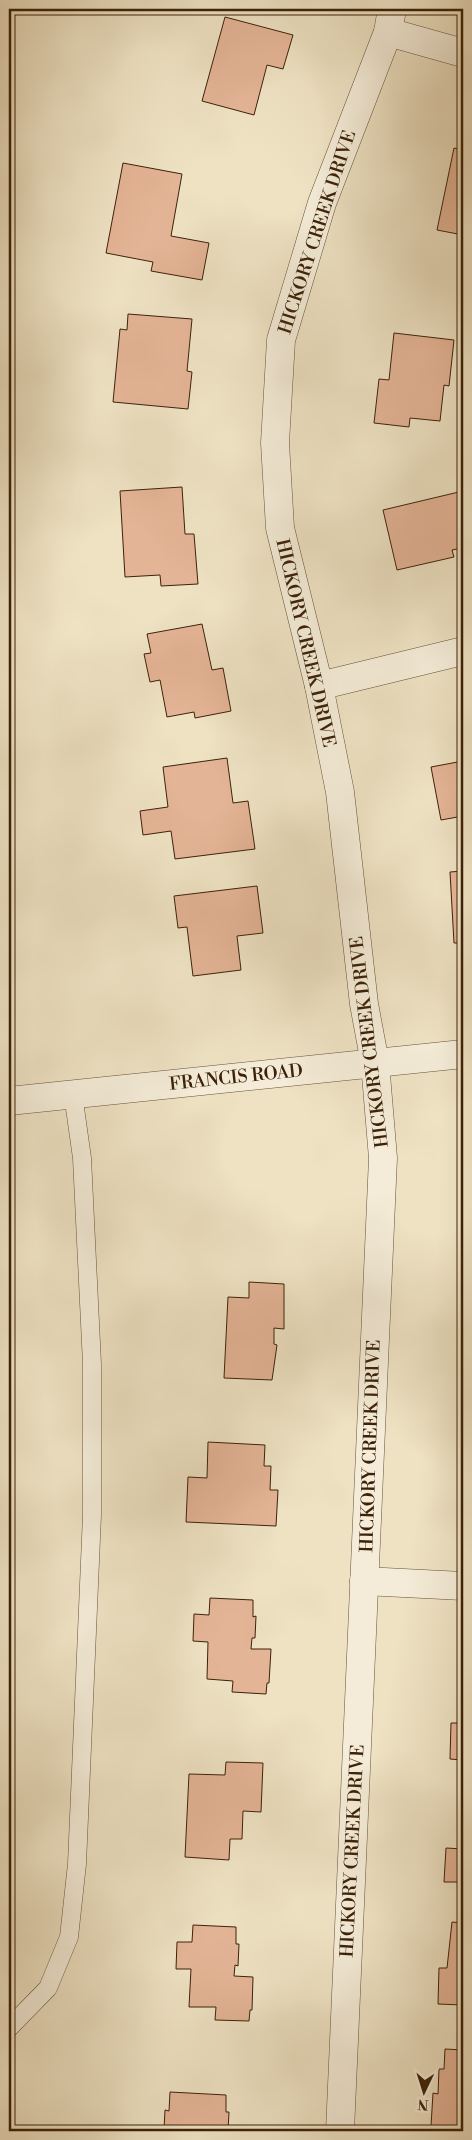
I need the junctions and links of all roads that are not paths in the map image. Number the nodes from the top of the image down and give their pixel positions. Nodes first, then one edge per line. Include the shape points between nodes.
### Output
1 (390, 20) edge
2 (463, 53) edge
3 (463, 651) edge
4 (319, 686) junction
5 (463, 1054) edge
6 (375, 1063) junction
7 (73, 1094) junction
8 (9, 1101) edge
9 (364, 1581) junction
10 (463, 1586) edge
11 (9, 2028) edge
12 (340, 2131) edge

1 - 2 street
1 - 4 street, HICKORY CREEK DRIVE via 322,203 280,340 275,443 280,528
3 - 4 street
4 - 6 street, HICKORY CREEK DRIVE via 340,792 364,1004
5 - 6 street, FRANCIS ROAD
6 - 7 street, FRANCIS ROAD
6 - 9 street, HICKORY CREEK DRIVE via 383,1158
7 - 8 street, FRANCIS ROAD
7 - 11 lane via 82,1158 92,1364 92,1515 78,1864 69,1937 48,1988
9 - 10 street
9 - 12 street, HICKORY CREEK DRIVE

